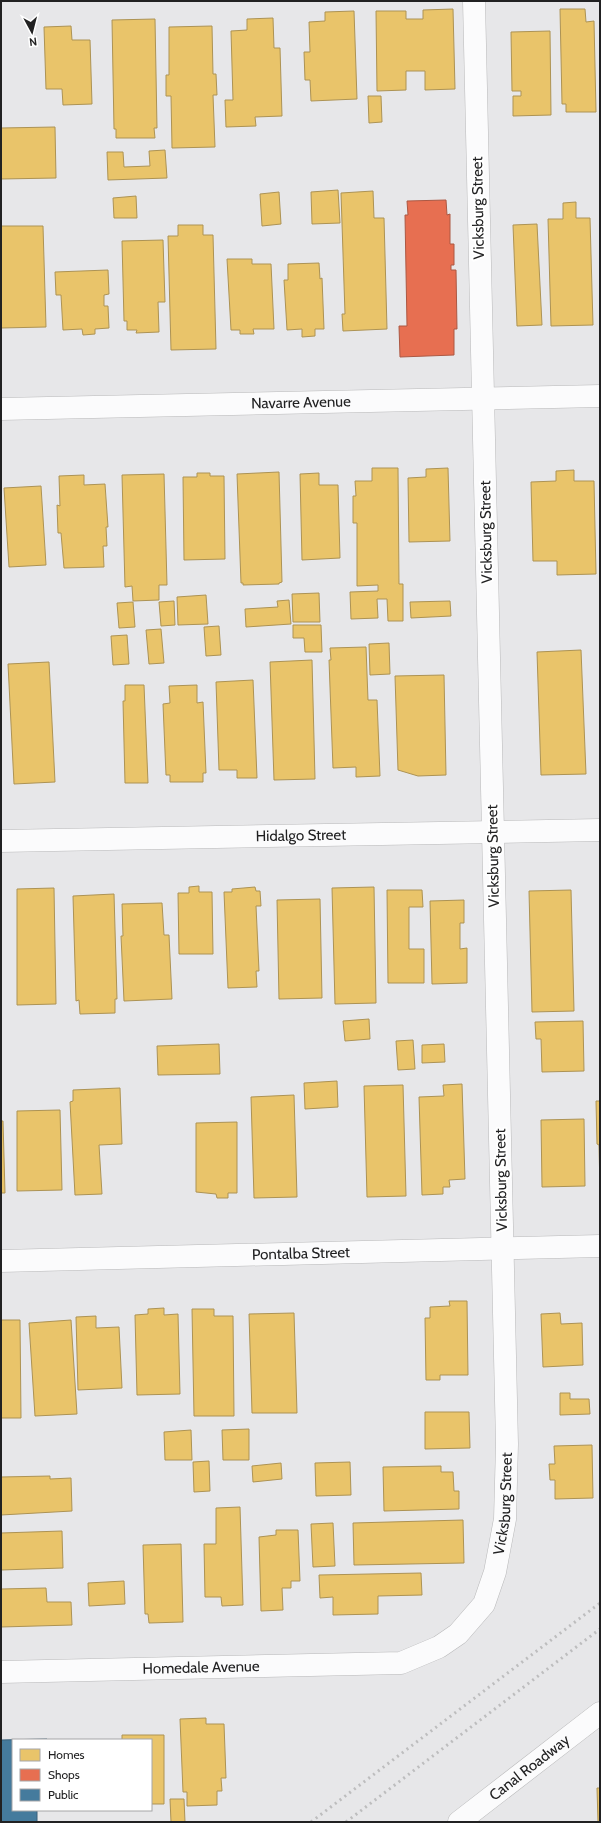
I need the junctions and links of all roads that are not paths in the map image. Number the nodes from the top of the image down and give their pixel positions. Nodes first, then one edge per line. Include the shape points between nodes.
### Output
1 (474, 1) edge
2 (600, 396) edge
3 (483, 399) junction
4 (1, 409) edge
5 (600, 830) edge
6 (493, 831) junction
7 (1, 841) edge
8 (600, 1246) edge
9 (502, 1248) junction
10 (1, 1261) edge
11 (401, 1663) joint
12 (1, 1672) edge
13 (600, 1713) edge
14 (459, 1822) edge

1 - 3 street, Vicksburg Street
2 - 3 street, Navarre Avenue
3 - 4 street, Navarre Avenue
3 - 6 street, Vicksburg Street
5 - 6 street, Hidalgo Street
6 - 7 street, Hidalgo Street
6 - 9 street, Vicksburg Street
8 - 9 street, Pontalba Street
9 - 10 street, Pontalba Street
9 - 11 street, Vicksburg Street via 507,1444 505,1519 495,1572 484,1604 458,1634 439,1647
11 - 12 street, Homedale Avenue
13 - 14 street, Canal Roadway

